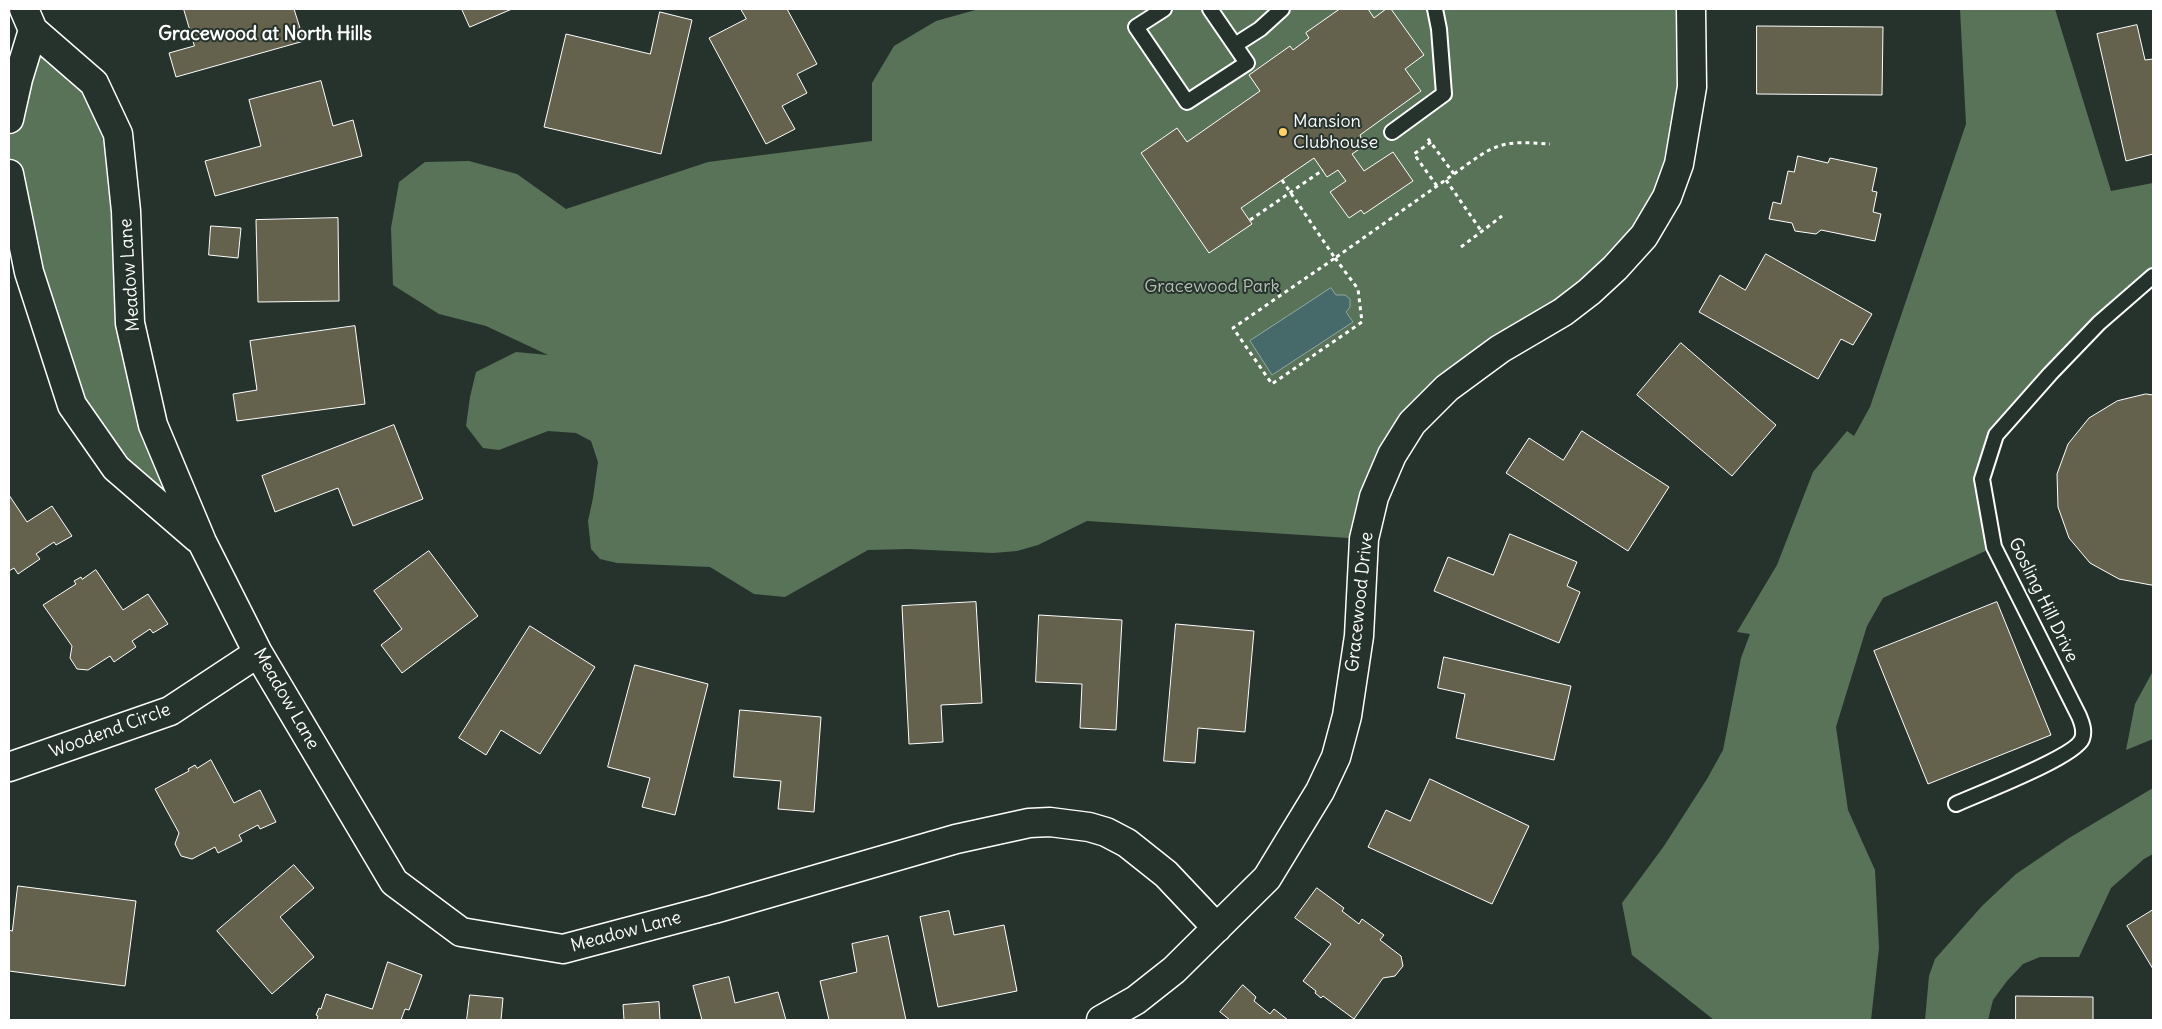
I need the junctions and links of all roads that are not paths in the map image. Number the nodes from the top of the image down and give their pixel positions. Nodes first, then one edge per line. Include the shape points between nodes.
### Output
1 (1164, 9) edge
2 (1210, 9) edge
3 (1282, 9) edge
4 (1435, 9) edge
5 (1691, 9) edge
6 (28, 20) edge
7 (1235, 44) junction
8 (9, 119) edge
9 (1392, 132) dead end
10 (9, 174) edge
11 (2153, 276) edge
12 (202, 542) junction
13 (258, 653) junction
14 (9, 767) edge
15 (1956, 804) dead end
16 (1217, 928) junction
17 (1100, 1020) edge

1 - 7 lane via 1136,27 1187,102 1247,63
2 - 7 lane
3 - 7 lane via 1260,29
4 - 9 lane via 1444,94
5 - 16 street, Gracewood Drive via 1692,87 1679,164 1667,197 1644,236 1615,268 1563,312 1500,349 1447,388 1412,423 1392,455 1374,497 1364,539 1359,636 1347,716 1336,757 1320,791 1266,878
6 - 8 street, Meadow Lane
6 - 12 street, Meadow Lane via 94,83 118,134 126,211 130,323 153,426
10 - 12 street, Meadow Lane via 29,272 72,405 116,468
11 - 15 lane, Gosling Hill Drive via 2099,323 1996,435 1982,479 1994,547 2080,716 2084,730 2082,739 2059,758
12 - 13 street, Meadow Lane
13 - 14 street, Woodend Circle via 170,711
13 - 16 street, Meadow Lane via 394,882 461,932 564,949 956,839 1029,823 1050,822 1089,827 1127,844 1166,874
16 - 17 street, Gracewood Drive via 1174,970 1136,1000

